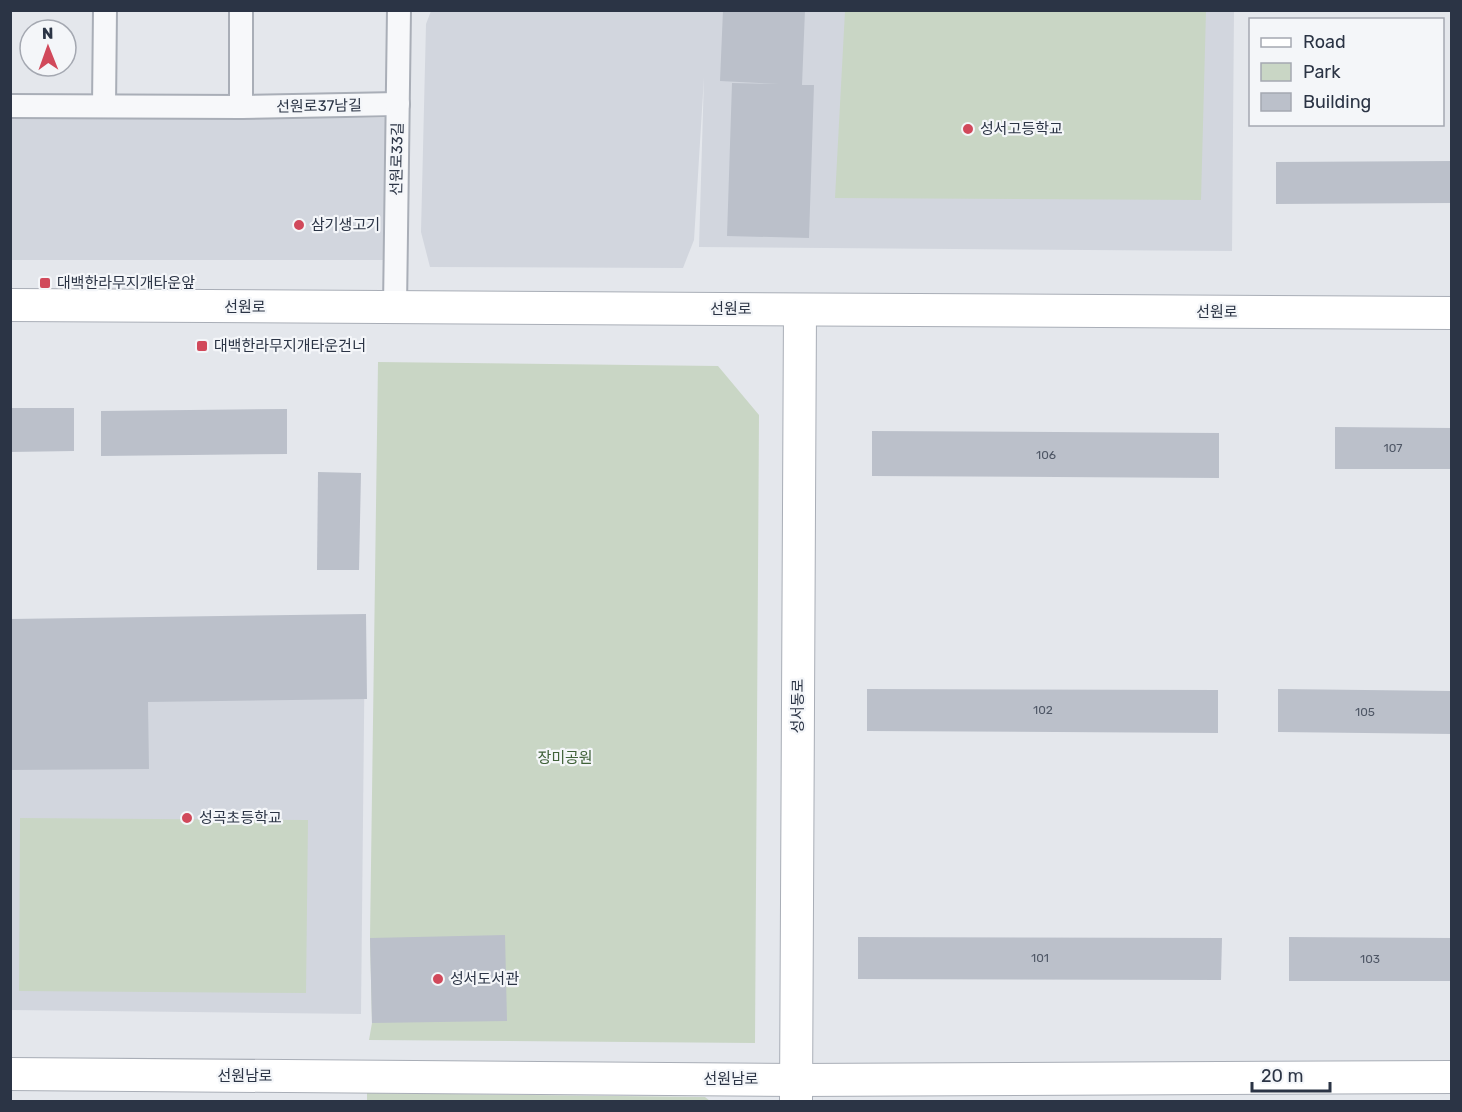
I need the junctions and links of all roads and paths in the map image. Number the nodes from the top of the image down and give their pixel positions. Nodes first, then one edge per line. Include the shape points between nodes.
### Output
1 (105, 10) edge
2 (241, 10) edge
3 (399, 10) edge
4 (398, 104) junction
5 (10, 106) edge
6 (104, 106) junction
7 (241, 107) junction
8 (10, 305) edge
9 (395, 307) junction
10 (800, 310) junction
11 (1452, 314) edge
12 (10, 1074) edge
13 (1452, 1077) edge
14 (797, 1091) edge

1 - 6 street
2 - 7 street
3 - 4 street, 선원로33길
4 - 7 street, 선원로37남길
4 - 9 street, 선원로33길
5 - 6 street, 선원로37남길
6 - 7 street, 선원로37남길
8 - 9 main road, 선원로
9 - 10 main road, 선원로
10 - 11 main road, 선원로
10 - 14 main road, 성서동로
12 - 14 main road, 선원남로
13 - 14 main road, 선원남로

